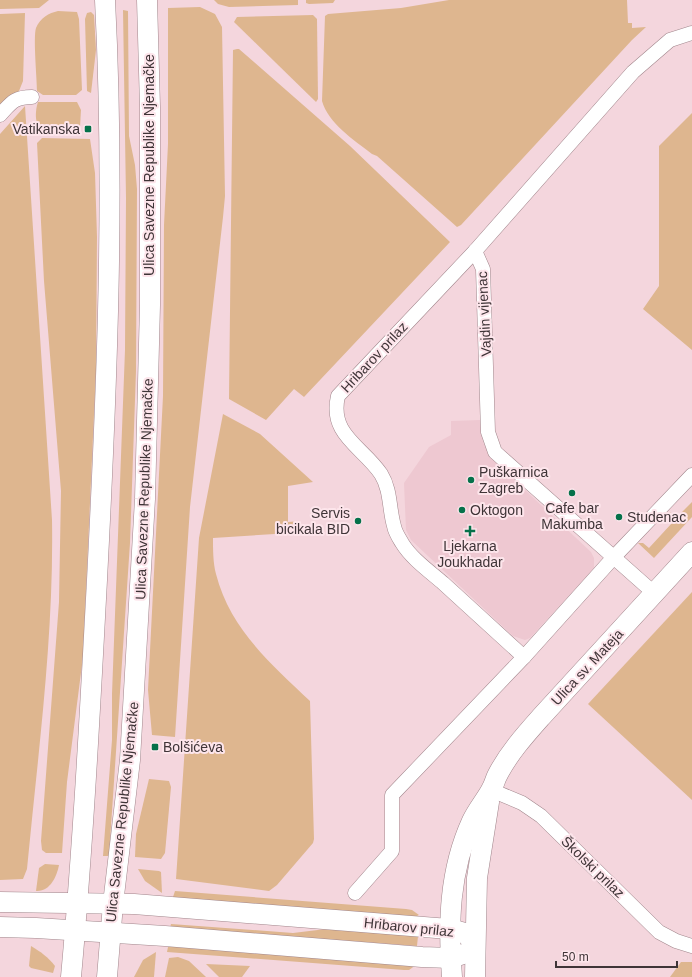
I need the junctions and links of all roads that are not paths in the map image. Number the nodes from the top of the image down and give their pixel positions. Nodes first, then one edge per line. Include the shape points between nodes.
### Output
1 (105, 0) edge
2 (146, 0) edge
3 (692, 33) edge
4 (32, 97) dead end
5 (0, 115) edge
6 (475, 251) junction
7 (692, 475) edge
8 (692, 552) edge
9 (612, 558) junction
10 (654, 593) junction
11 (524, 657) junction
12 (491, 790) junction
13 (355, 894) dead end
14 (0, 902) edge
15 (78, 903) junction
16 (113, 904) junction
17 (0, 927) edge
18 (449, 929) junction
19 (75, 930) junction
20 (110, 933) junction
21 (475, 944) junction
22 (692, 946) edge
23 (451, 967) edge
24 (71, 977) edge
25 (107, 977) edge
26 (475, 977) edge

1 - 15 main road via 110,112 109,306 101,501
2 - 16 main road, Ulica Savezne Republike Njemačke via 150,107 150,305 145,499 130,760
3 - 6 street, Vajdin vijenac via 670,40 633,72
4 - 5 street via 20,97
6 - 9 street, Vajdin vijenac via 483,269 488,432 495,452
6 - 11 street, Hribarov prilaz via 353,378 338,396 336,404 339,423 350,443 371,460 382,475 391,504 394,527 403,544 420,563
7 - 9 street
8 - 10 main road, Ulica sv. Mateja
9 - 10 street, Vajdin vijenac
9 - 11 street
10 - 12 main road, Ulica sv. Mateja via 519,743 497,776
11 - 13 street via 392,795 392,851
12 - 18 main road, Ulica sv. Mateja via 473,820 457,863 450,897
12 - 21 main road, Ulica sv. Mateja via 478,872
12 - 22 street, Školski prilaz via 536,812 659,932
14 - 15 main road, Hribarov prilaz
15 - 16 main road, Hribarov prilaz
15 - 19 main road
16 - 18 main road, Hribarov prilaz
16 - 20 main road, Ulica Savezne Republike Njemačke
17 - 19 main road, Hribarov prilaz
18 - 21 main road, Hribarov prilaz via 465,934
18 - 23 main road, Ulica sv. Mateja
19 - 20 main road, Hribarov prilaz
19 - 24 main road
20 - 23 main road, Hribarov prilaz
20 - 25 main road, Ulica Savezne Republike Njemačke
21 - 23 main road, Hribarov prilaz
21 - 26 main road, Ulica sv. Mateja

